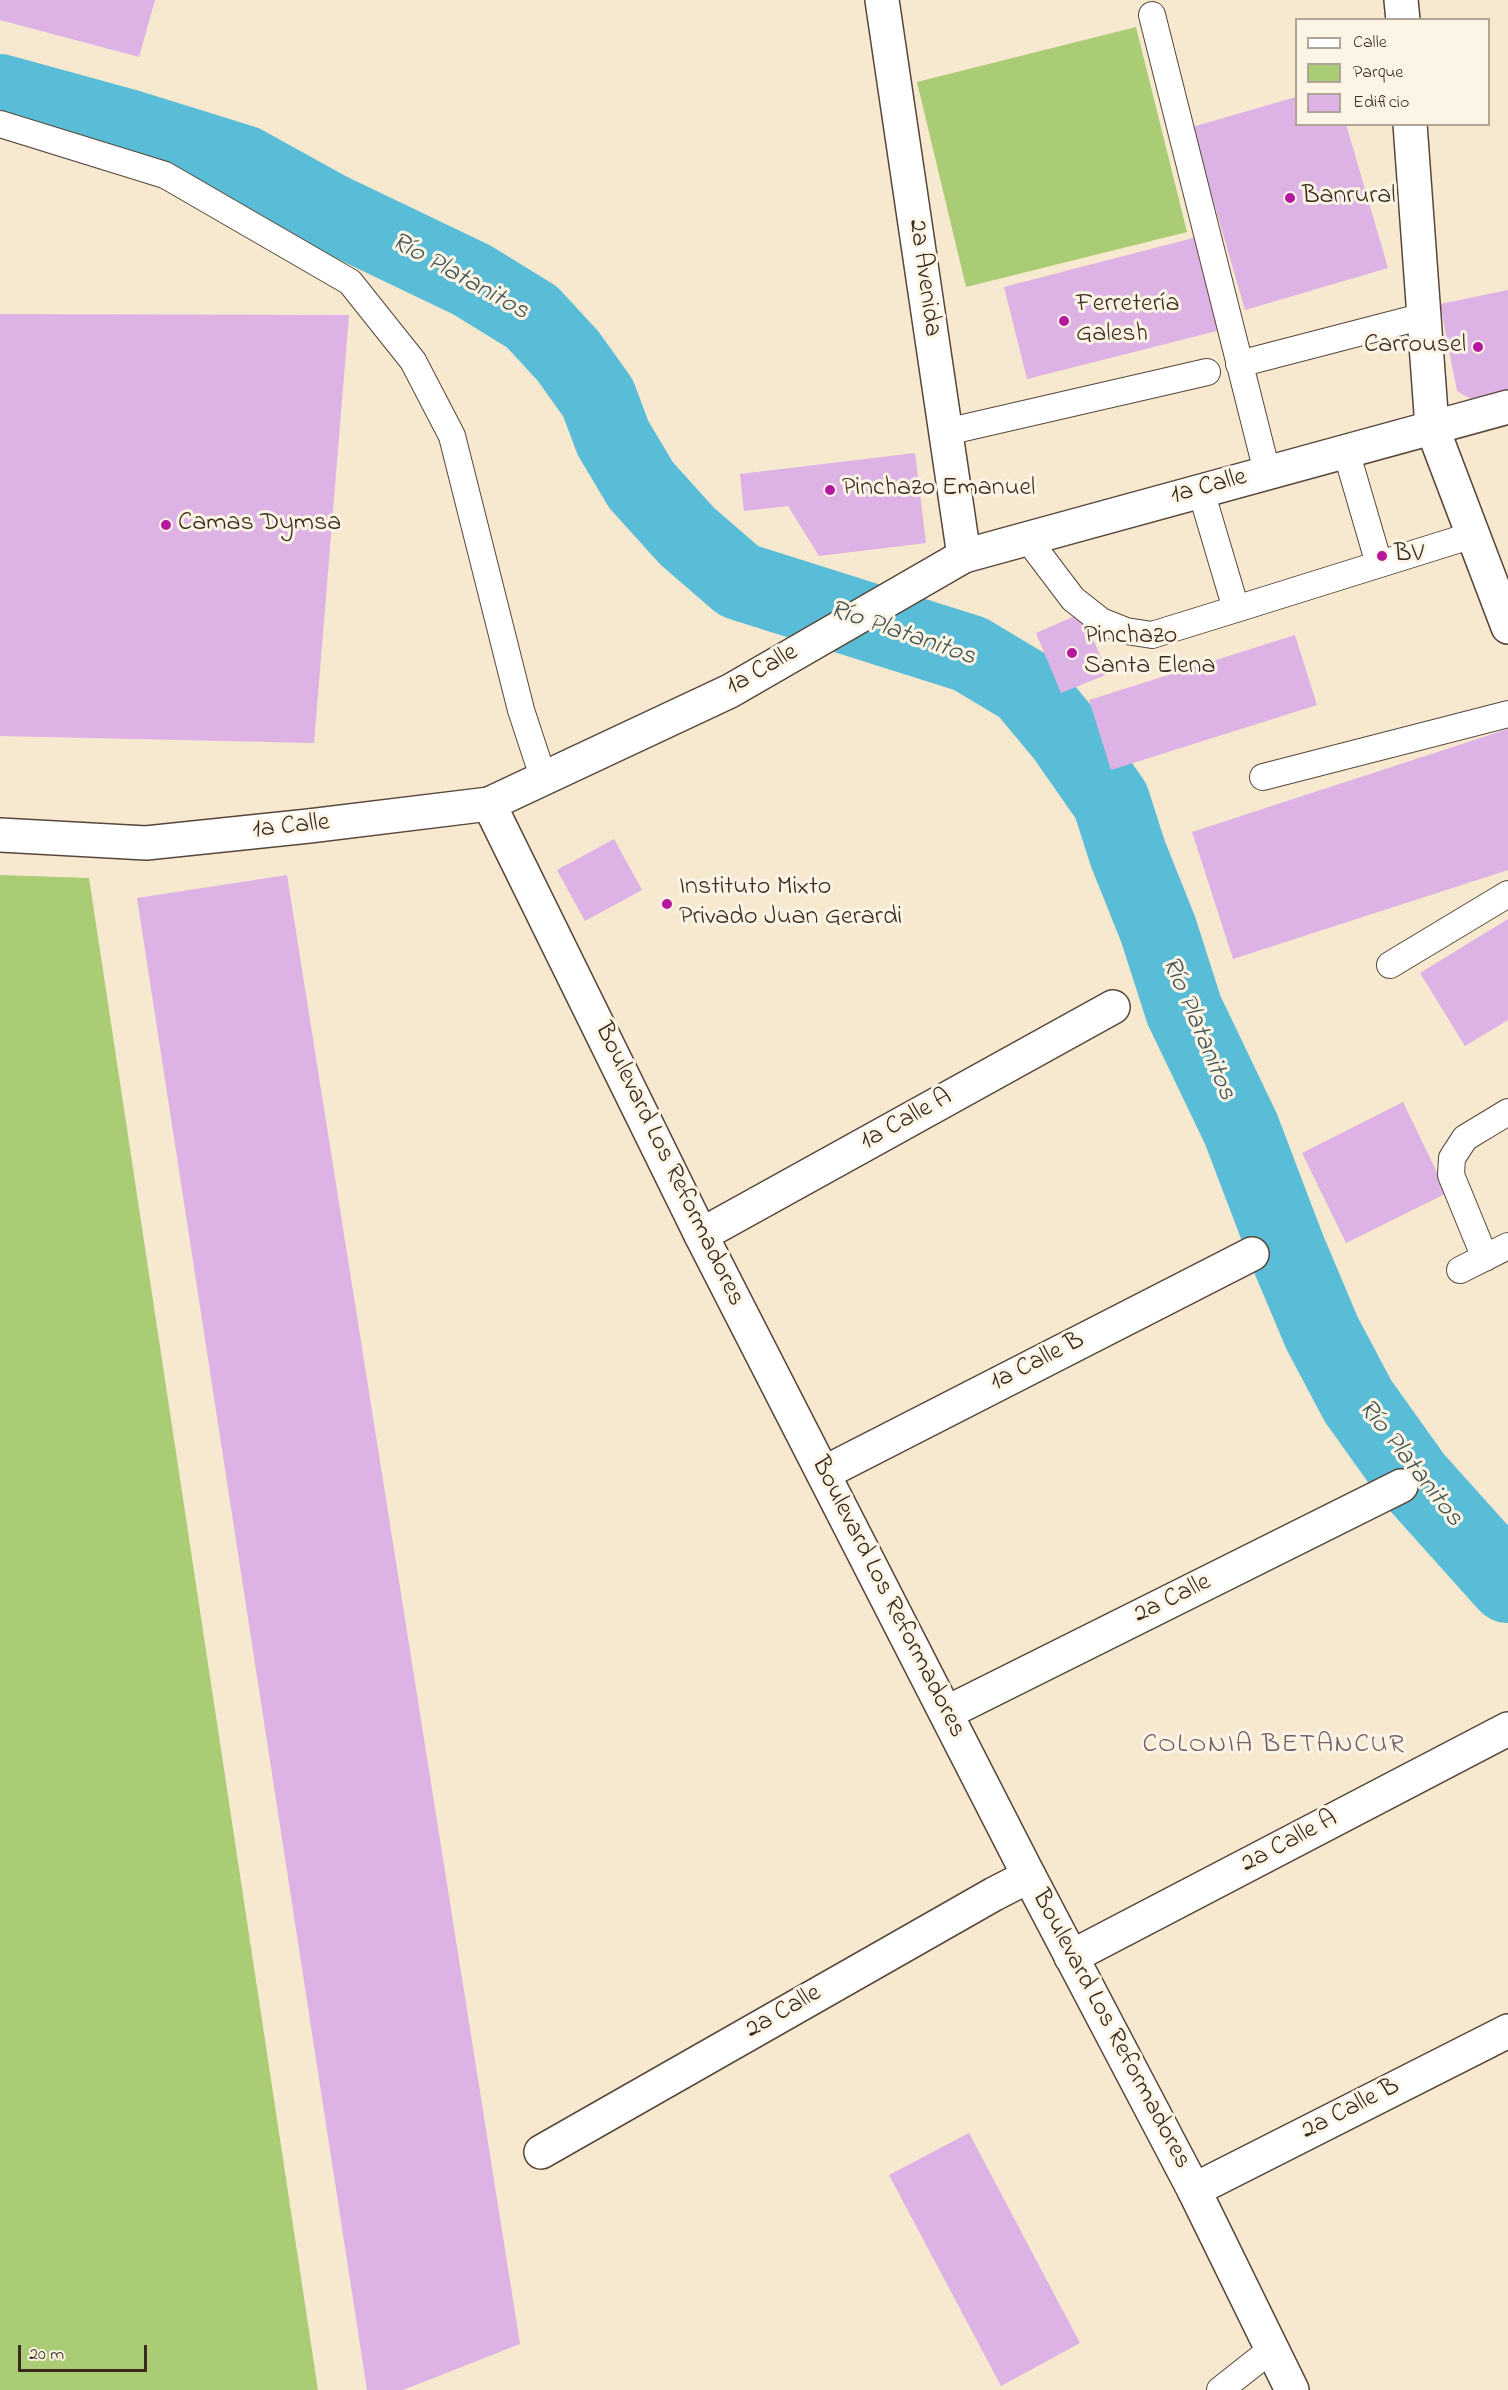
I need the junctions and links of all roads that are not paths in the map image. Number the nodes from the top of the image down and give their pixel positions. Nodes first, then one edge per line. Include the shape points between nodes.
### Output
1 (882, 0) edge
2 (1401, 0) edge
3 (1152, 15) dead end
4 (1403, 18) edge
5 (0, 124) edge
6 (1410, 126) edge
7 (1424, 316) junction
8 (1239, 364) junction
9 (1207, 372) dead end
10 (1508, 407) edge
11 (1432, 427) junction
12 (946, 432) junction
13 (1347, 451) junction
14 (1267, 472) junction
15 (1201, 491) junction
16 (1473, 535) junction
17 (1026, 537) junction
18 (964, 556) junction
19 (1379, 564) junction
20 (1236, 609) junction
21 (1508, 627) edge
22 (1508, 714) edge
23 (1263, 777) dead end
24 (544, 780) junction
25 (489, 804) junction
26 (0, 835) edge
27 (1508, 894) edge
28 (1390, 965) dead end
29 (1113, 1007) dead end
30 (1508, 1112) edge
31 (701, 1235) junction
32 (1508, 1246) edge
33 (1252, 1254) dead end
34 (1485, 1258) junction
35 (1460, 1270) dead end
36 (824, 1473) junction
37 (1401, 1486) dead end
38 (946, 1713) junction
39 (1508, 1729) edge
40 (1029, 1876) junction
41 (1071, 1958) junction
42 (1508, 2031) edge
43 (541, 2152) dead end
44 (1194, 2190) junction
45 (1272, 2349) junction
46 (1220, 2390) edge
47 (1292, 2390) edge

1 - 12 street, 2a Avenida
2 - 4 street
3 - 8 lane
5 - 24 lane via 165,175 350,282 413,361 452,436 522,710
6 - 7 street
7 - 8 lane
7 - 11 street
8 - 14 lane
9 - 12 lane
10 - 11 street, 1a Calle
11 - 13 street, 1a Calle
11 - 16 street
12 - 18 street, 2a Avenida
13 - 14 street, 1a Calle
13 - 19 lane
14 - 15 street, 1a Calle
15 - 17 street, 1a Calle
15 - 20 lane
16 - 19 lane
16 - 21 street
17 - 18 street, 1a Calle
17 - 20 lane via 1073,599 1101,621 1126,631 1152,635
18 - 24 street, 1a Calle via 730,691
19 - 20 lane
22 - 23 lane
24 - 25 street, 1a Calle
25 - 26 street, 1a Calle via 146,843
25 - 31 street, Boulevard Los Reformadores
27 - 28 lane
29 - 31 street, 1a Calle A
30 - 34 lane via 1465,1138 1452,1158 1451,1175
31 - 36 street, Boulevard Los Reformadores
32 - 34 lane
33 - 36 street, 1a Calle B
34 - 35 lane
36 - 38 street, Boulevard Los Reformadores
37 - 38 street, 2a Calle
38 - 40 street, Boulevard Los Reformadores
39 - 41 street, 2a Calle A
40 - 41 street, Boulevard Los Reformadores
40 - 43 street, 2a Calle
41 - 44 street, Boulevard Los Reformadores
42 - 44 street, 2a Calle B
44 - 45 street, Boulevard Los Reformadores
45 - 46 lane
45 - 47 street, Boulevard Los Reformadores

